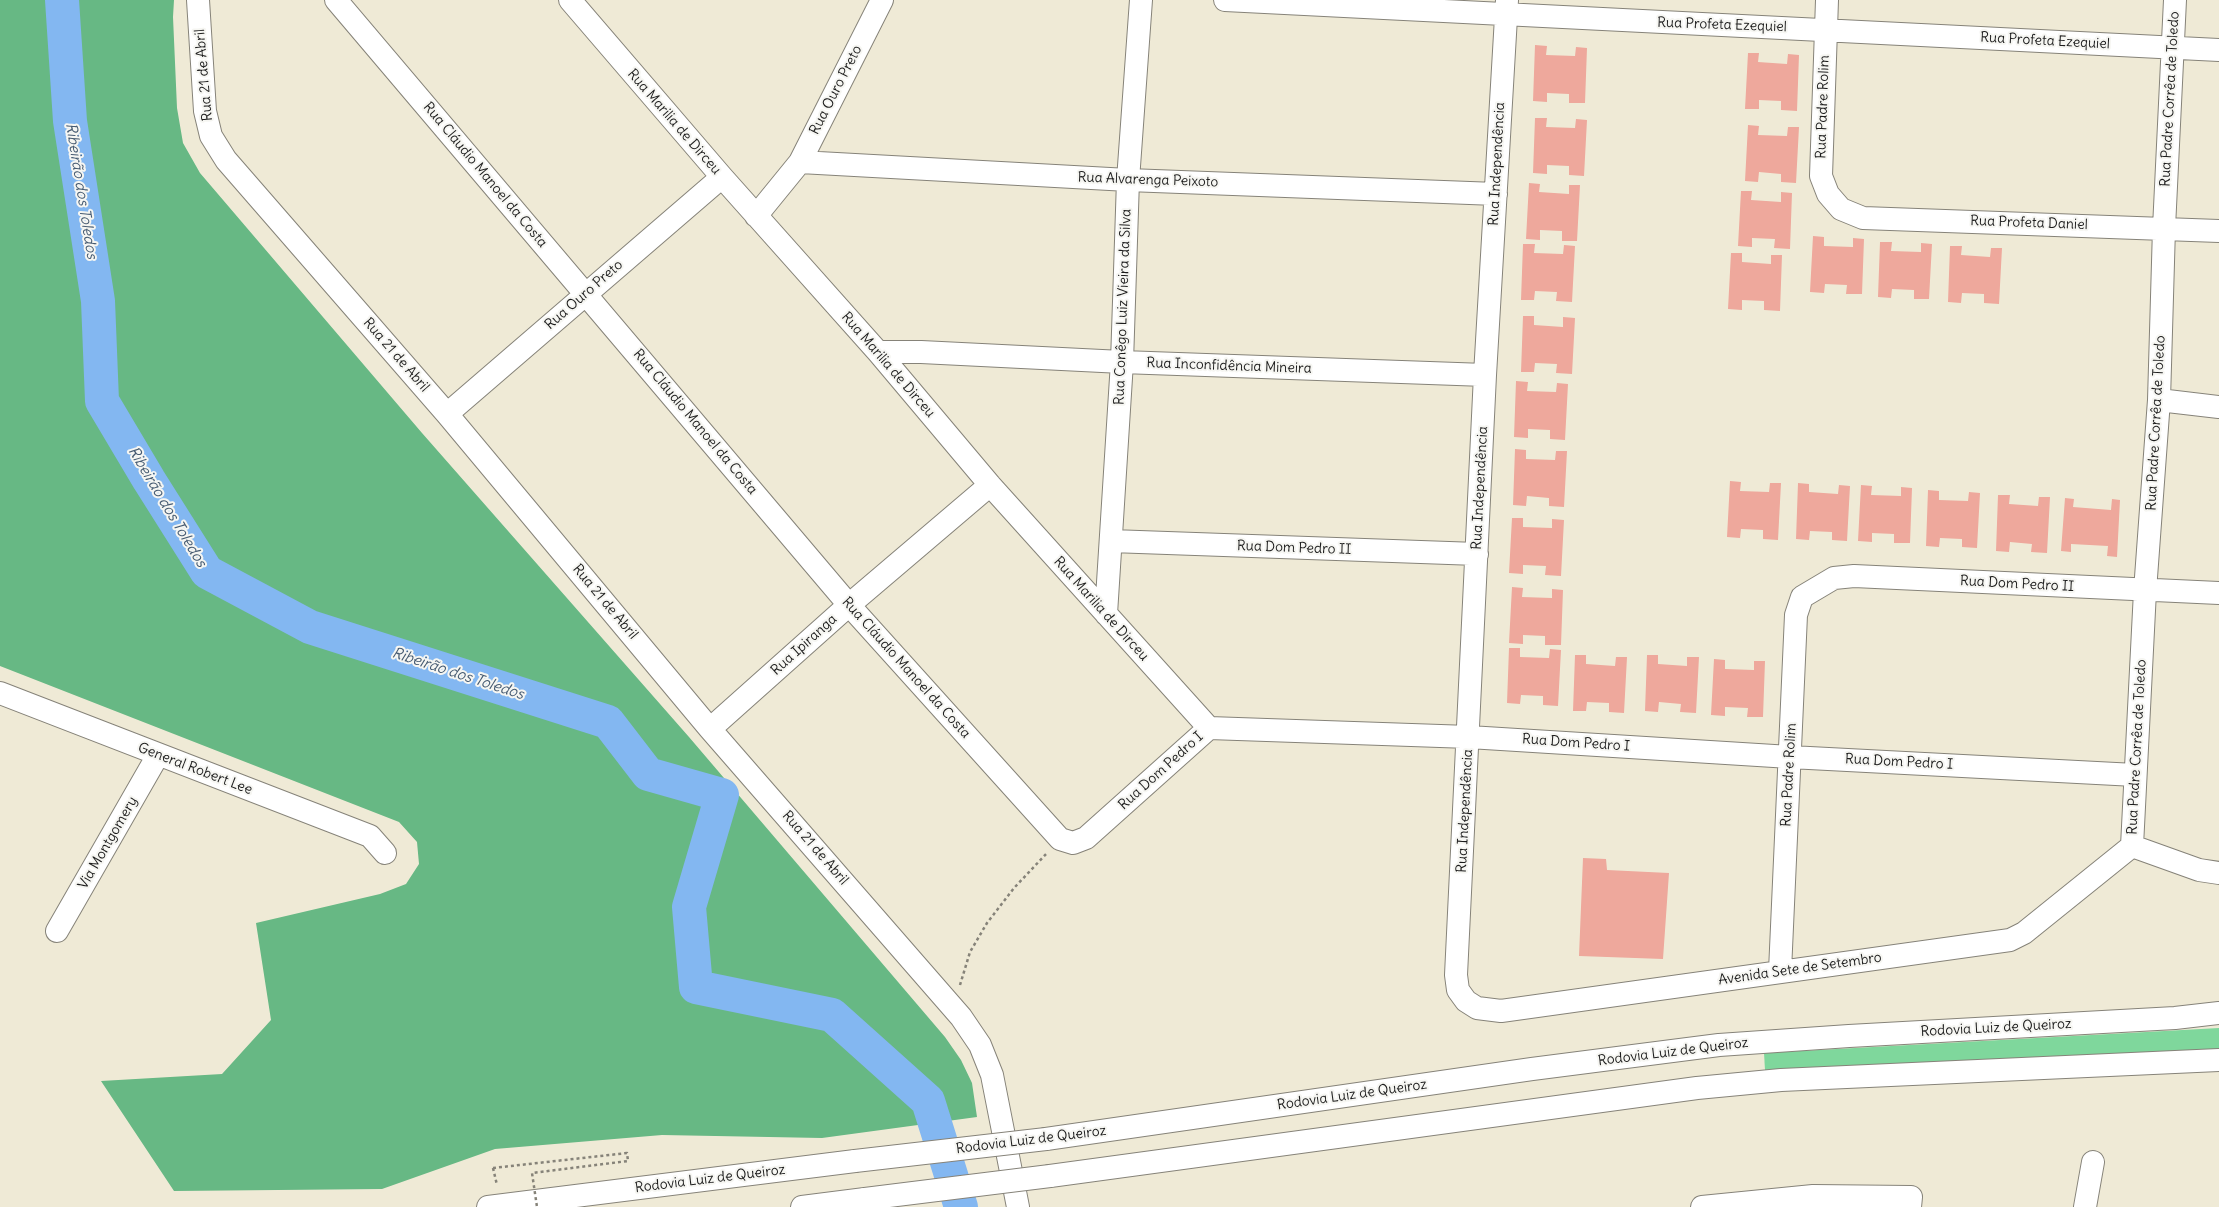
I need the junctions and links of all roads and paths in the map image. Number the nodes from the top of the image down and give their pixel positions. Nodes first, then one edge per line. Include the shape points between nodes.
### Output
1 (198, 0) edge
2 (336, 0) edge
3 (570, 0) edge
4 (882, 0) edge
5 (1141, 0) edge
6 (1225, 0) edge
7 (1828, 0) edge
8 (2175, 0) edge
9 (1506, 8) edge
10 (1825, 29) junction
11 (2172, 48) junction
12 (2219, 50) edge
13 (800, 162) junction
14 (722, 177) junction
15 (1128, 180) junction
16 (1496, 194) junction
17 (1841, 209) joint
18 (756, 216) junction
19 (2164, 228) junction
20 (2219, 231) edge
21 (586, 293) junction
22 (878, 352) junction
23 (1122, 362) junction
24 (1485, 375) junction
25 (2159, 400) junction
26 (2219, 407) edge
27 (447, 414) junction
28 (990, 485) junction
29 (1111, 541) junction
30 (1477, 554) junction
31 (1817, 586) joint
32 (2145, 591) junction
33 (2219, 593) edge
34 (849, 605) junction
35 (1106, 614) junction
36 (0, 693) edge
37 (1209, 728) junction
38 (710, 729) junction
39 (1469, 737) junction
40 (158, 755) junction
41 (1790, 757) junction
42 (2135, 774) junction
43 (1060, 839) junction
44 (2132, 846) junction
45 (385, 853) dead end
46 (2219, 873) edge
47 (57, 931) dead end
48 (1780, 971) junction
49 (1456, 975) joint
50 (954, 1008) junction
51 (2219, 1012) edge
52 (2219, 1060) edge
53 (2093, 1162) dead end
54 (498, 1188) dead end
55 (1910, 1202) edge
56 (1713, 1206) edge
57 (488, 1207) edge
58 (537, 1207) edge
59 (802, 1207) edge
60 (1018, 1207) edge
61 (2085, 1207) edge

1 - 27 main road, Rua 21 de Abril via 205,111 215,142 226,160
2 - 21 main road, Rua Cláudio Manoel da Costa
3 - 14 main road, Rua Marilia de Dirceu
4 - 13 main road, Rua Ouro Preto
5 - 15 main road, Rua Conêgo Luiz Vieira da Silva
6 - 9 main road, Rua Profeta Ezequiel
7 - 10 main road, Rua Padre Rolim
8 - 11 main road, Rua Padre Corrêa de Toledo
9 - 10 main road, Rua Profeta Ezequiel
9 - 16 main road, Rua Independência
10 - 11 main road, Rua Profeta Ezequiel
10 - 17 main road, Rua Padre Rolim via 1821,176 1828,194
11 - 12 main road, Rua Profeta Ezequiel
11 - 19 main road, Rua Padre Corrêa de Toledo
13 - 15 main road, Rua Alvarenga Peixoto
13 - 18 main road, Rua Ouro Preto
14 - 18 main road, Rua Marilia de Dirceu
14 - 21 main road, Rua Ouro Preto
15 - 16 main road, Rua Alvarenga Peixoto
15 - 23 main road, Rua Conêgo Luiz Vieira da Silva
16 - 24 main road, Rua Independência
17 - 19 main road, Rua Profeta Daniel via 1863,218
18 - 22 main road, Rua Marilia de Dirceu
19 - 20 main road, Rua Profeta Daniel
19 - 25 main road, Rua Padre Corrêa de Toledo
21 - 27 main road, Rua Ouro Preto
21 - 34 main road, Rua Cláudio Manoel da Costa
22 - 23 main road, Rua Inconfidência Mineira
22 - 28 main road, Rua Marilia de Dirceu
23 - 24 main road, Rua Inconfidência Mineira
23 - 29 main road, Rua Conêgo Luiz Vieira da Silva
24 - 30 main road, Rua Independência
25 - 26 main road
25 - 32 main road, Rua Padre Corrêa de Toledo
27 - 38 main road, Rua 21 de Abril
28 - 34 main road, Rua Ipiranga
28 - 35 main road, Rua Marilia de Dirceu
29 - 30 main road, Rua Dom Pedro II
29 - 35 main road, Rua Conêgo Luiz Vieira da Silva
30 - 39 main road, Rua Independência
31 - 32 main road, Rua Dom Pedro II via 1834,578 1854,576
31 - 41 main road, Rua Padre Rolim via 1802,597 1796,615
32 - 33 main road, Rua Dom Pedro II
32 - 42 main road, Rua Padre Corrêa de Toledo
34 - 38 main road, Rua Ipiranga
34 - 43 main road, Rua Cláudio Manoel da Costa
35 - 37 main road, Rua Marilia de Dirceu
36 - 40 main road, General Robert Lee
37 - 39 main road, Rua Dom Pedro I
37 - 43 main road, Rua Dom Pedro I via 1086,838 1073,843
38 - 50 main road, Rua 21 de Abril
39 - 41 main road, Rua Dom Pedro I
39 - 49 main road, Rua Independência
40 - 45 main road, General Robert Lee via 370,836
40 - 47 main road, Via Montgomery
41 - 42 main road, Rua Dom Pedro I
41 - 48 main road, Rua Padre Rolim
42 - 44 main road, Rua Padre Corrêa de Toledo
43 - 50 path via 1014,888 987,923 970,952
44 - 46 main road via 2199,870
44 - 48 main road, Avenida Sete de Setembro via 2024,933 2010,940
48 - 49 main road, Avenida Sete de Setembro via 1501,1011 1477,1008 1466,1001 1458,990
50 - 60 main road, Rua 21 de Abril via 980,1045 992,1075
51 - 57 main road, Rodovia Luiz de Queiroz, bridge via 2175,1018 1719,1045 1532,1069 1046,1139
52 - 59 main road, bridge via 1781,1080 1697,1088
53 - 61 main road
54 - 58 path, bridge via 493,1168 627,1152 628,1161 532,1173
55 - 56 main road via 1813,1196

